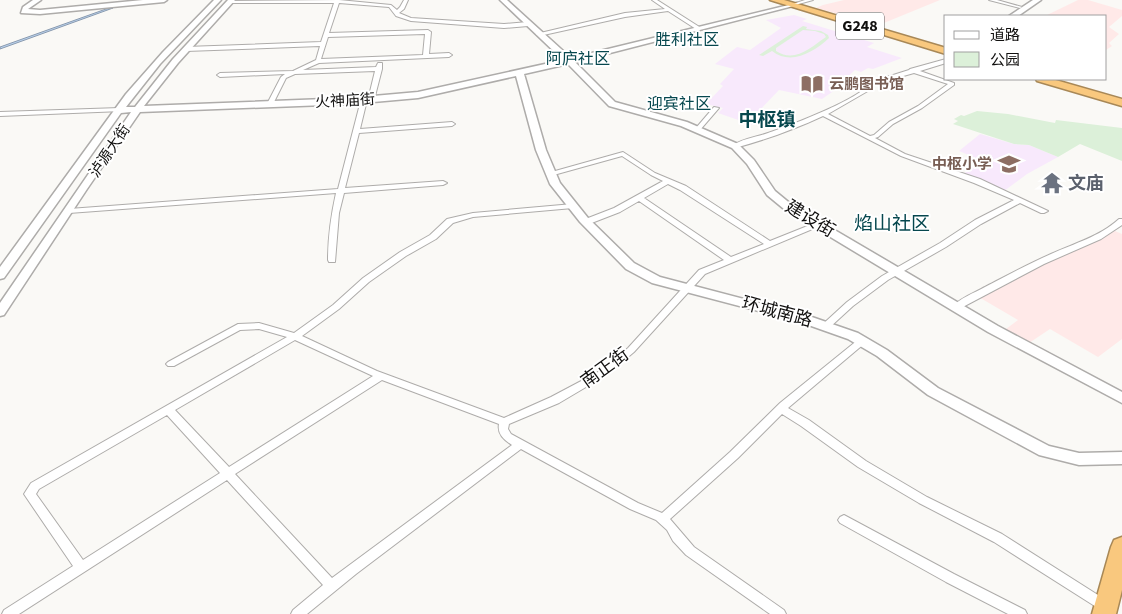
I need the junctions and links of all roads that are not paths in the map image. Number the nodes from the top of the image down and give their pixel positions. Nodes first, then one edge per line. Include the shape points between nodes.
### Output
1 (38, 0) edge
2 (164, 0) edge
3 (218, 0) edge
4 (406, 0) edge
5 (503, 0) edge
6 (654, 0) edge
7 (774, 0) edge
8 (781, 0) edge
9 (811, 0) edge
10 (991, 0) edge
11 (1031, 0) edge
12 (1038, 0) edge
13 (232, 1) edge
14 (334, 1) edge
15 (793, 5) junction
16 (1020, 7) junction
17 (668, 10) junction
18 (396, 13) junction
19 (1008, 15) edge
20 (1015, 15) edge
21 (528, 24) junction
22 (698, 28) junction
23 (539, 34) junction
24 (328, 35) junction
25 (324, 44) junction
26 (186, 49) junction
27 (944, 49) edge
28 (449, 55) dead end
29 (426, 56) junction
30 (944, 57) edge
31 (381, 59) junction
32 (318, 61) junction
33 (567, 61) junction
34 (944, 62) edge
35 (920, 68) junction
36 (379, 69) junction
37 (912, 70) junction
38 (296, 72) junction
39 (519, 73) junction
40 (220, 75) dead end
41 (1045, 80) edge
42 (1053, 80) edge
43 (368, 100) junction
44 (1122, 101) edge
45 (270, 104) junction
46 (716, 108) dead end
47 (139, 109) junction
48 (120, 110) junction
49 (0, 114) edge
50 (825, 115) junction
51 (452, 124) dead end
52 (698, 129) junction
53 (357, 131) junction
54 (869, 138) junction
55 (735, 146) junction
56 (550, 174) junction
57 (668, 181) junction
58 (443, 183) dead end
59 (343, 190) junction
60 (638, 197) junction
61 (1020, 200) junction
62 (573, 206) junction
63 (69, 211) junction
64 (1044, 211) dead end
65 (586, 222) junction
66 (1122, 222) edge
67 (818, 225) junction
68 (1118, 231) edge
69 (769, 244) junction
70 (332, 260) dead end
71 (729, 260) junction
72 (897, 271) junction
73 (0, 275) edge
74 (688, 288) junction
75 (956, 307) junction
76 (0, 312) edge
77 (826, 326) junction
78 (295, 336) junction
79 (862, 341) junction
80 (172, 364) dead end
81 (382, 376) junction
82 (1122, 398) edge
83 (168, 409) junction
84 (781, 409) junction
85 (504, 422) junction
86 (520, 444) junction
87 (1122, 458) edge
88 (228, 473) junction
89 (663, 519) junction
90 (844, 520) dead end
91 (1122, 547) edge
92 (81, 567) junction
93 (1118, 576) edge
94 (331, 585) junction
95 (1105, 610) edge
96 (8, 614) edge
97 (297, 614) edge
98 (780, 614) edge
99 (1021, 614) edge

1 - 2 main road via 24,11
3 - 48 main road, 泸源大街 via 158,62
4 - 18 street
5 - 21 main road, 建设街
6 - 17 street
7 - 15 highway, G248
8 - 15 highway, G248
9 - 15 street
10 - 16 street
11 - 16 main road
12 - 20 main road
13 - 14 street
13 - 26 main road, 泸源大街
14 - 18 street via 386,5 393,7
14 - 24 street
15 - 22 main road, 火神庙街
15 - 27 highway, G248
16 - 19 main road
17 - 22 street
17 - 23 street via 625,15
18 - 21 street via 413,20 504,26
21 - 23 main road, 建设街
22 - 33 main road, 火神庙街
23 - 33 main road, 建设街
24 - 25 street
24 - 29 street via 428,32
25 - 26 street
25 - 32 street
26 - 47 main road, 泸源大街
28 - 29 street
29 - 31 street
30 - 35 street
31 - 32 street
31 - 36 street
32 - 38 street
33 - 39 main road, 火神庙街
33 - 52 main road, 建设街 via 612,104
34 - 35 street
35 - 37 street
36 - 38 street
36 - 43 street
37 - 50 street via 873,83
37 - 54 street via 952,84
38 - 40 street
38 - 45 street via 282,79
39 - 43 main road, 火神庙街 via 438,91
39 - 56 main road, 环城南路
41 - 44 highway
42 - 44 highway
43 - 45 main road, 火神庙街
43 - 53 street
45 - 47 main road, 火神庙街
46 - 52 street
47 - 48 main road, 火神庙街
47 - 63 main road, 泸源大街
48 - 49 street
48 - 73 main road, 泸源大街
50 - 54 street
50 - 55 street
51 - 53 street
52 - 55 main road, 建设街
53 - 59 street
54 - 61 street via 903,155
55 - 67 main road, 建设街 via 751,162 776,198
56 - 57 street via 622,154
56 - 62 main road, 环城南路
57 - 60 street
57 - 69 street
58 - 59 street
59 - 63 street
59 - 70 street via 333,226
60 - 65 street via 617,210
60 - 71 street
61 - 64 street
61 - 72 street
62 - 65 main road, 环城南路
62 - 78 street via 473,215 450,222 433,237 366,280 336,307
63 - 76 main road, 泸源大街
65 - 74 main road, 环城南路 via 635,269 656,280
66 - 68 street
67 - 69 street, 南正街
67 - 72 main road, 建设街
68 - 75 street via 1066,250
69 - 71 street, 南正街
71 - 74 street, 南正街 via 702,272
72 - 75 main road, 建设街
72 - 77 street via 862,294
74 - 77 main road, 环城南路
74 - 85 street, 南正街 via 631,350 605,372 555,400
75 - 82 main road, 建设街
77 - 79 main road, 环城南路
78 - 80 street via 259,326 244,326
78 - 81 street
78 - 83 street
79 - 84 street
79 - 87 main road, 环城南路 via 929,389 1044,452 1082,460
81 - 85 street
81 - 88 street
83 - 88 street
83 - 92 street via 35,486 30,492
84 - 89 street
84 - 95 street via 862,464 998,538
85 - 86 street via 507,437
86 - 89 street
86 - 94 street
88 - 92 street
88 - 94 street
89 - 98 street via 690,551
90 - 99 street
91 - 93 highway
92 - 96 street
93 - 95 highway
94 - 97 street

